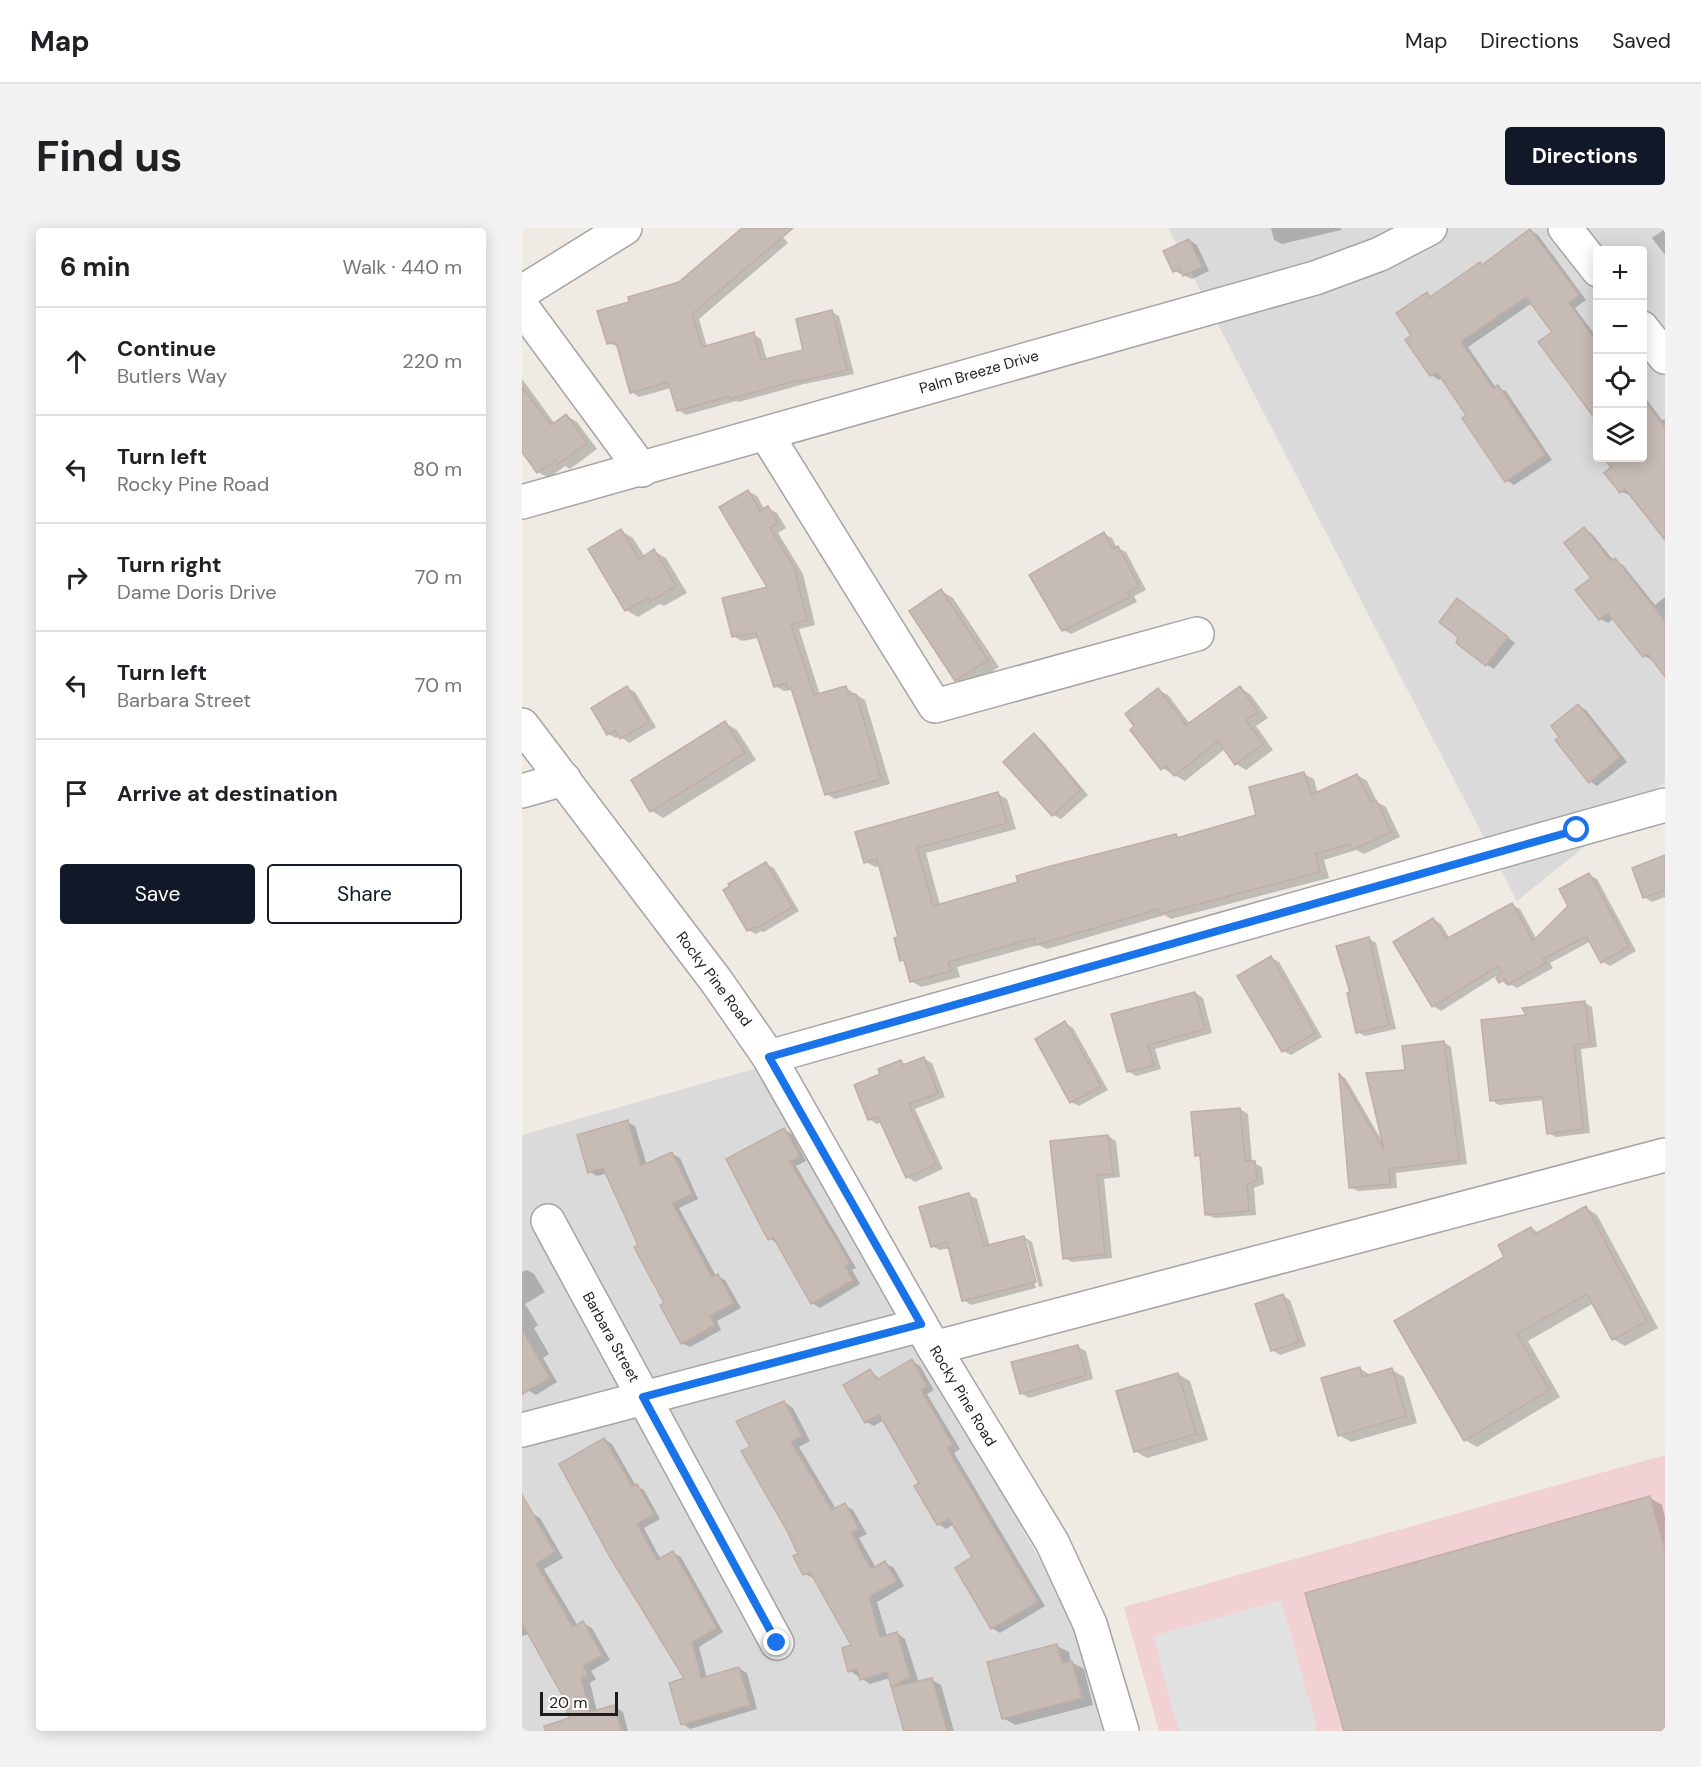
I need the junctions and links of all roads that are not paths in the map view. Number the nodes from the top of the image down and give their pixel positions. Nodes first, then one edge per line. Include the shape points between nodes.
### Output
1 (626, 228) edge
2 (1430, 228) edge
3 (1565, 228) edge
4 (1593, 264) edge
5 (522, 292) edge
6 (522, 308) edge
7 (1647, 334) edge
8 (1665, 357) edge
9 (766, 434) junction
10 (642, 470) junction
11 (522, 502) edge
12 (1197, 634) dead end
13 (522, 725) edge
14 (564, 779) junction
15 (522, 791) edge
16 (1665, 805) edge
17 (769, 1057) junction
18 (1665, 1155) edge
19 (548, 1221) dead end
20 (928, 1336) junction
21 (643, 1397) junction
22 (522, 1430) edge
23 (777, 1643) dead end
24 (1122, 1731) edge

1 - 5 street
2 - 9 street, Palm Breeze Drive via 1380,254 1315,278
3 - 4 street
6 - 10 street
7 - 8 street
9 - 10 street, Palm Breeze Drive
9 - 12 street via 935,706
10 - 11 street, Palm Breeze Drive
13 - 14 street, Rocky Pine Road
14 - 15 street
14 - 17 street, Rocky Pine Road
16 - 17 street
17 - 20 street, Rocky Pine Road
18 - 20 street
19 - 21 street, Barbara Street
20 - 21 street
20 - 24 street, Rocky Pine Road via 1052,1542 1101,1655
21 - 22 street
21 - 23 street, Barbara Street

